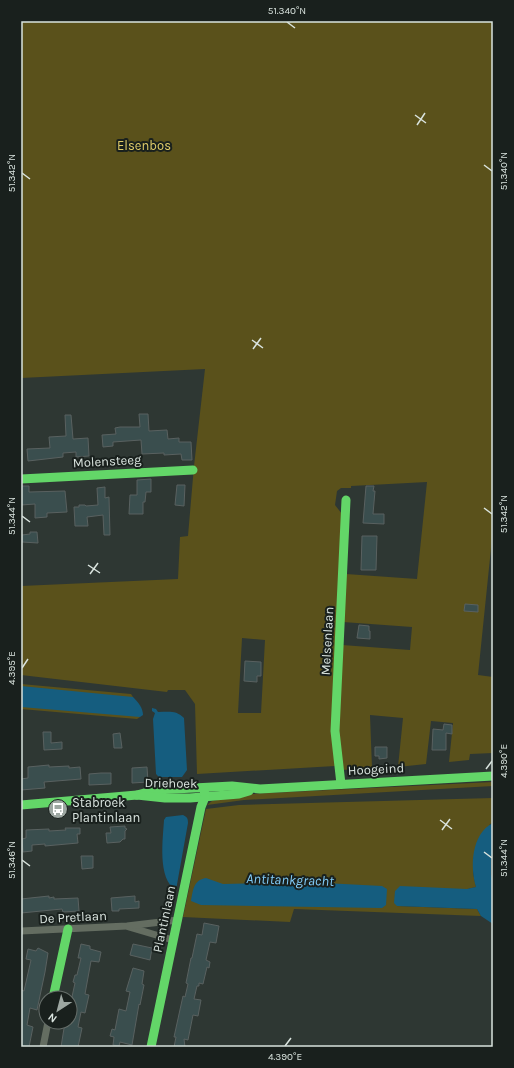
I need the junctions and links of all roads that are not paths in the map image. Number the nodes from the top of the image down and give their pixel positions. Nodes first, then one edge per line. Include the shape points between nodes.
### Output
1 (194, 470) dead end
2 (21, 479) edge
3 (346, 500) dead end
4 (493, 776) edge
5 (340, 784) junction
6 (205, 792) junction
7 (21, 805) edge
8 (178, 920) junction
9 (127, 926) junction
10 (68, 929) junction
11 (21, 931) edge
12 (172, 940) junction
13 (55, 990) edge
14 (46, 1030) edge
15 (43, 1047) edge
16 (151, 1047) edge

1 - 2 street, Molensteeg
3 - 5 street, Melsenlaan via 335,731
4 - 5 street, Hoogeind
5 - 6 street, Hoogeind via 260,789 238,794
6 - 7 street, Driehoek via 165,798 137,795
6 - 8 street, Plantinlaan
8 - 9 street, De Pretlaan
8 - 12 street, Plantinlaan
9 - 10 street, De Pretlaan
9 - 12 street, De Pretlaan
10 - 11 street, De Pretlaan
10 - 13 street
12 - 16 street, Plantinlaan
14 - 15 street

